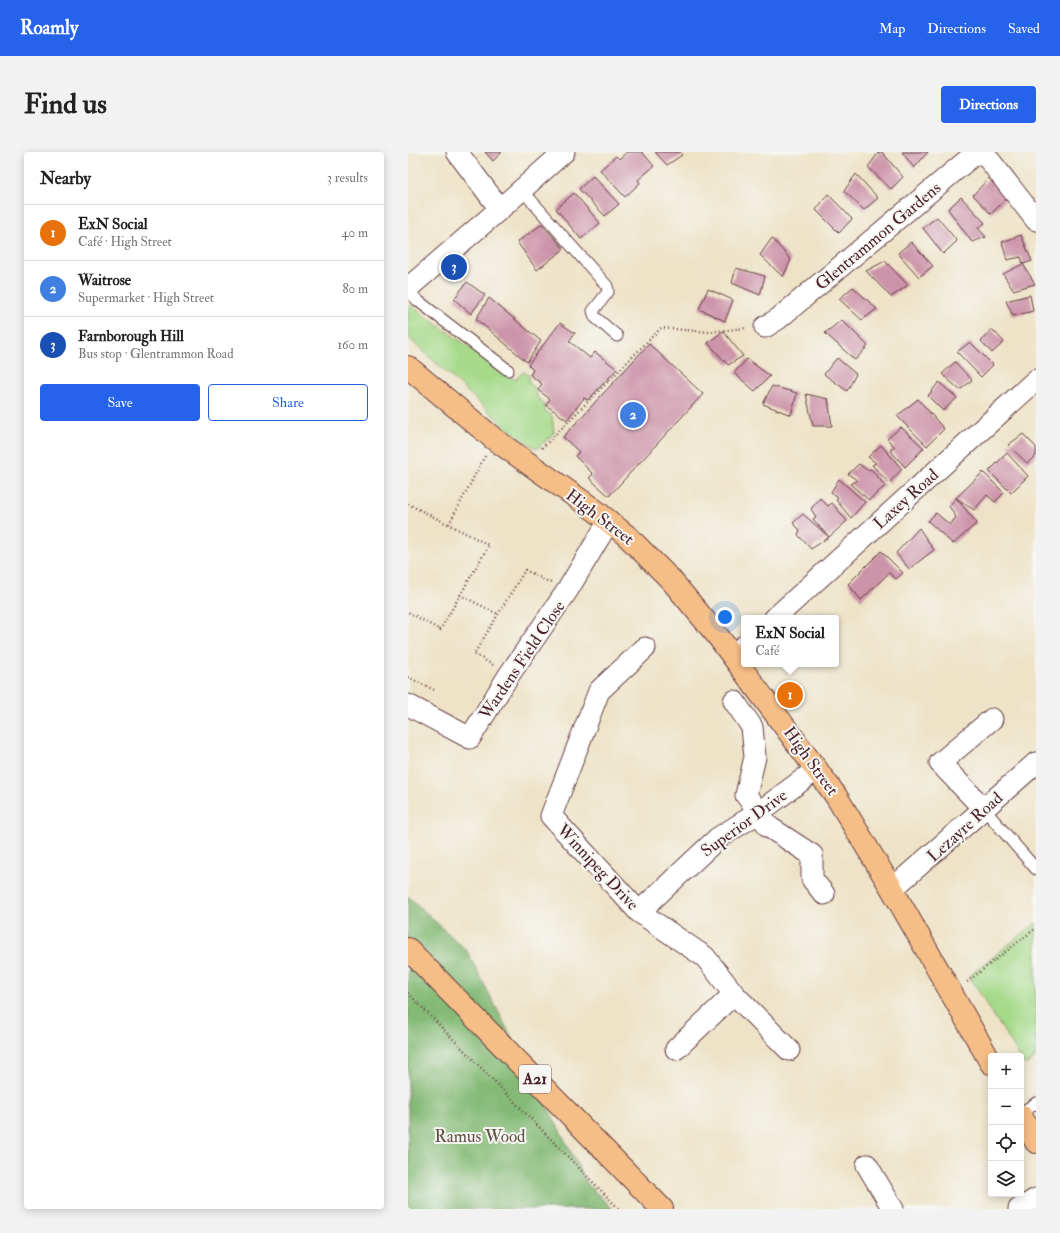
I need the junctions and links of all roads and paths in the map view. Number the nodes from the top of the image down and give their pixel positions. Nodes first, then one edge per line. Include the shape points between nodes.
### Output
1 (457, 152) edge
2 (564, 152) edge
3 (977, 152) edge
4 (983, 152) edge
5 (522, 190) junction
6 (500, 210) junction
7 (1036, 220) edge
8 (408, 289) edge
9 (777, 326) joint
10 (617, 336) dead end
11 (408, 366) edge
12 (508, 370) dead end
13 (1036, 380) edge
14 (557, 433) dead end
15 (494, 439) junction
16 (408, 504) edge
17 (610, 521) junction
18 (449, 524) junction
19 (567, 591) junction
20 (460, 595) junction
21 (408, 612) edge
22 (498, 614) junction
23 (778, 615) edge
24 (645, 648) dead end
25 (738, 650) edge
26 (749, 667) edge
27 (509, 675) junction
28 (408, 677) edge
29 (434, 690) dead end
30 (734, 701) dead end
31 (408, 705) edge
32 (992, 719) dead end
33 (1036, 763) edge
34 (817, 769) junction
35 (984, 809) junction
36 (758, 813) junction
37 (1036, 869) edge
38 (892, 889) junction
39 (824, 894) dead end
40 (638, 912) junction
41 (1036, 928) edge
42 (408, 949) edge
43 (951, 992) junction
44 (408, 993) edge
45 (734, 994) junction
46 (676, 1049) dead end
47 (789, 1050) dead end
48 (988, 1058) edge
49 (1036, 1104) edge
50 (1024, 1111) edge
51 (1024, 1121) edge
52 (1036, 1142) edge
53 (867, 1165) dead end
54 (1036, 1199) edge
55 (620, 1209) edge
56 (662, 1209) edge
57 (893, 1209) edge
58 (1019, 1209) edge

1 - 6 street
2 - 5 street
3 - 9 street, Glentrammon Gardens
4 - 7 street
5 - 6 street
5 - 10 lane via 608,286 608,292 593,311 595,317
6 - 8 street
8 - 12 lane via 417,300
9 - 14 path via 709,332 661,328
11 - 15 main road, High Street
13 - 23 street, Laxey Road
15 - 17 main road, High Street
15 - 18 path
16 - 18 path
17 - 19 street, Wardens Field Close
17 - 25 main road, High Street via 650,557
18 - 20 path via 489,545
19 - 22 path via 525,570
19 - 27 street, Wardens Field Close
20 - 21 path via 440,630
20 - 22 path
22 - 27 path via 474,654
24 - 40 street, Winnipeg Drive via 599,691 550,816
26 - 34 main road, High Street
27 - 31 street, Wardens Field Close via 470,738
28 - 29 path
30 - 36 street via 752,728 755,757 746,795
32 - 35 street via 940,763
33 - 35 street, Lezayre Road
34 - 36 street, Superior Drive
34 - 38 main road, High Street
35 - 37 lane
35 - 38 street, Lezayre Road
36 - 39 street via 769,827 812,855 812,879
36 - 40 street, Superior Drive via 718,838
38 - 43 main road, High Street
40 - 45 street, Winnipeg Drive via 705,957
41 - 43 path
42 - 56 main road, A21
43 - 48 main road, High Street
44 - 55 path
45 - 46 street
45 - 47 street, Winnipeg Drive
49 - 50 lane
51 - 52 main road
53 - 57 street
54 - 58 street

